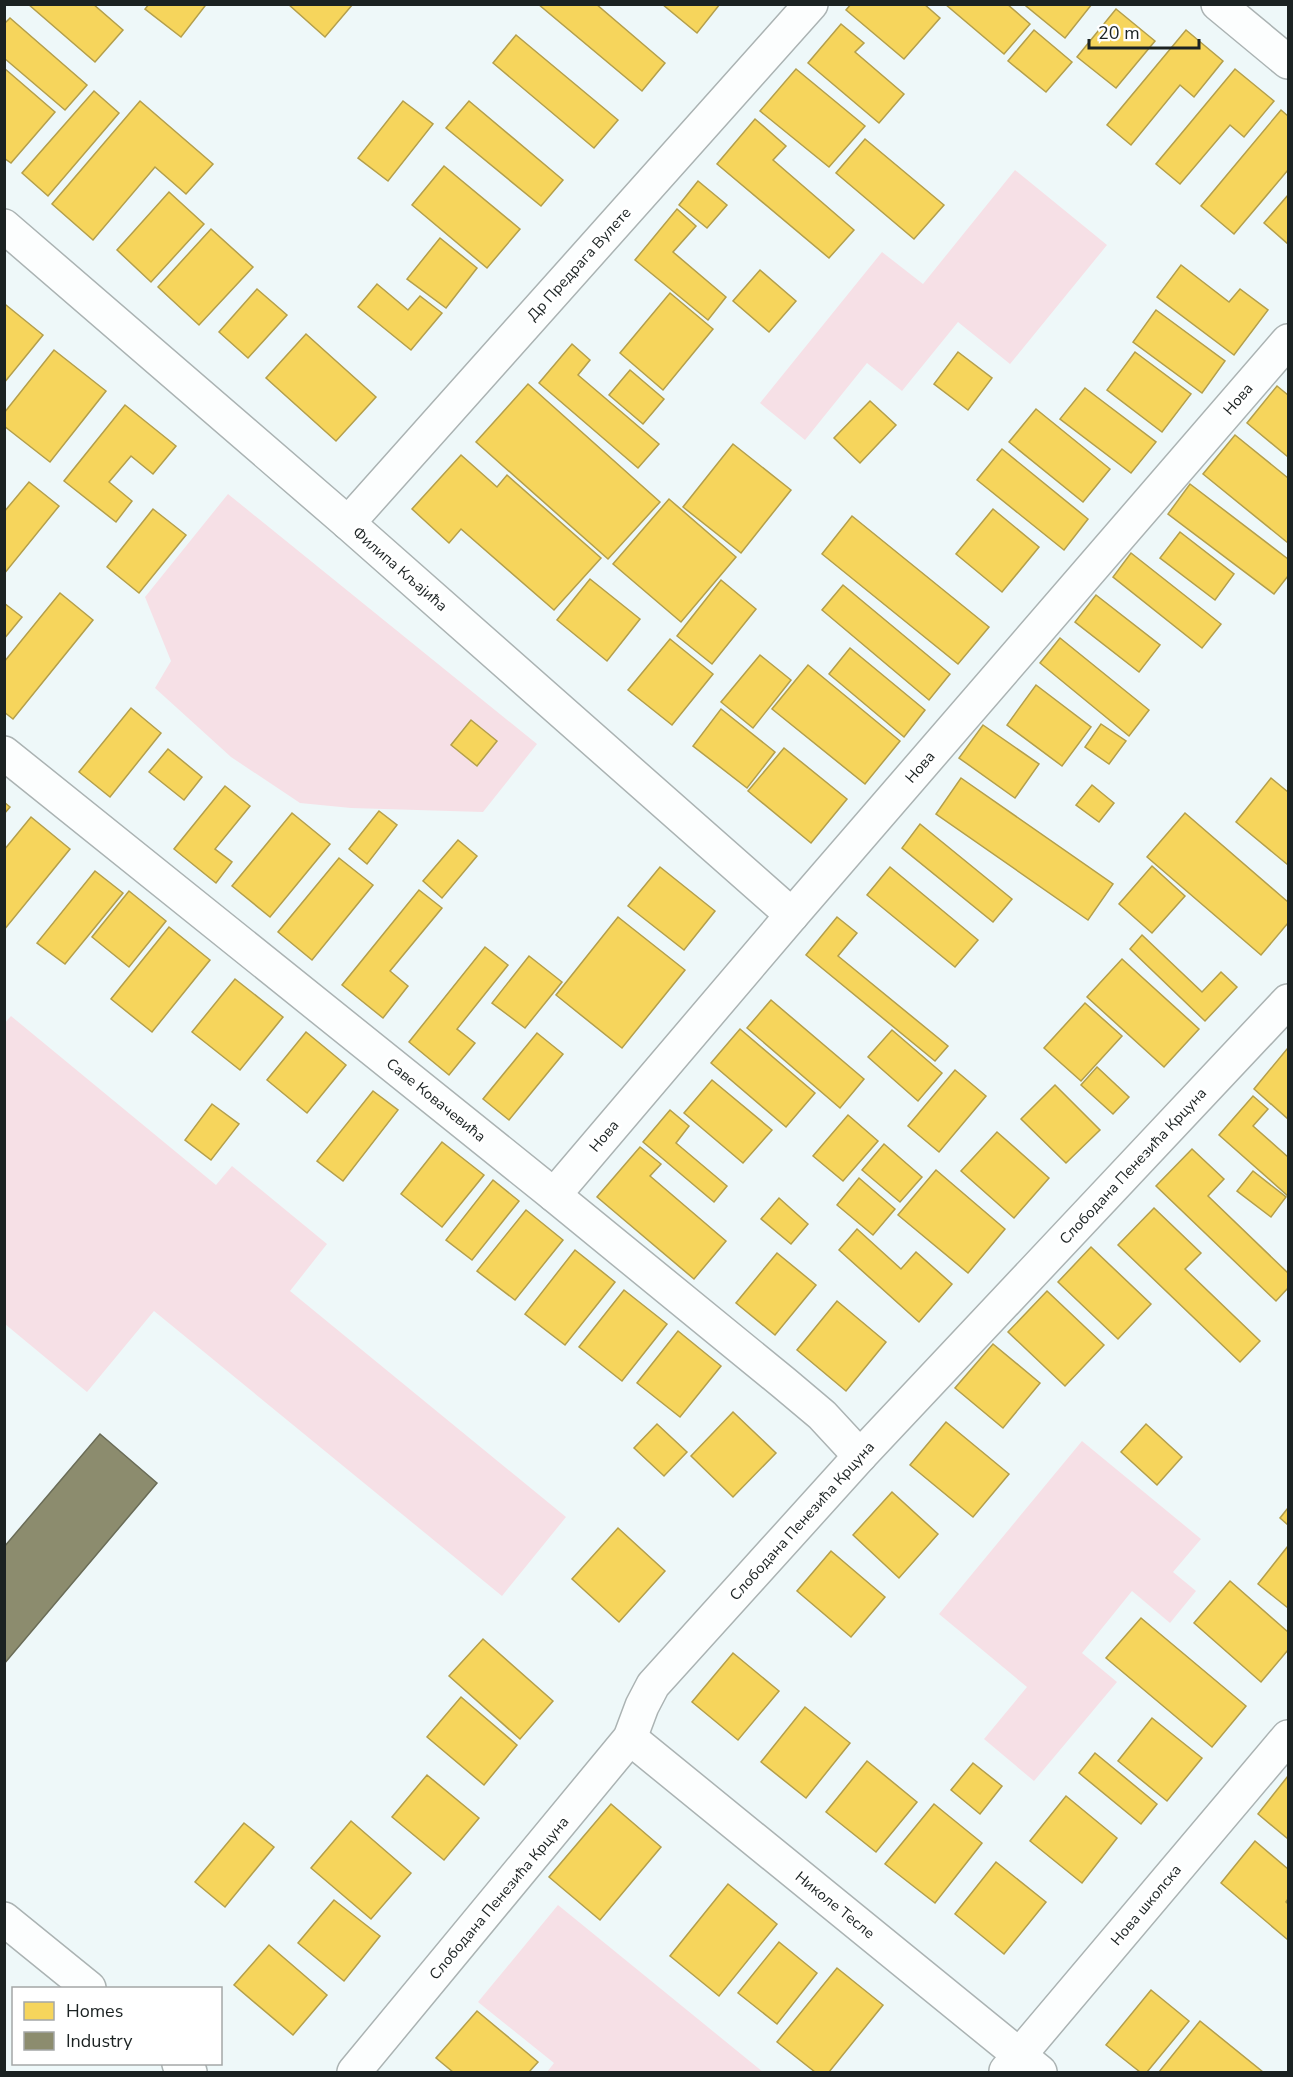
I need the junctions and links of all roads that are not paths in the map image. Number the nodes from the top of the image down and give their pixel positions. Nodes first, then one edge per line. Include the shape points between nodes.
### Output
1 (811, 4) edge
2 (1218, 4) edge
3 (1288, 62) edge
4 (4, 226) edge
5 (1288, 341) edge
6 (348, 523) junction
7 (4, 753) edge
8 (792, 915) junction
9 (1288, 1001) edge
10 (554, 1195) junction
11 (860, 1456) junction
12 (1288, 1737) edge
13 (630, 1738) junction
14 (4, 1919) edge
15 (86, 1987) edge
16 (1021, 2067) edge
17 (354, 2073) edge

1 - 6 street, Др Предрага Вулете
2 - 3 street
4 - 6 street, Филипа Кљајића
5 - 8 street, Нова
6 - 8 street, Филипа Кљајића
7 - 10 street, Саве Ковачевића
8 - 10 street, Нова
9 - 11 street, Слободана Пенезића Крцуна
10 - 11 street, Саве Ковачевића via 822,1415
11 - 13 street, Слободана Пенезића Крцуна via 653,1685
12 - 16 street, Нова школска
13 - 16 street, Николе Тесле
13 - 17 street, Слободана Пенезића Крцуна
14 - 15 street

